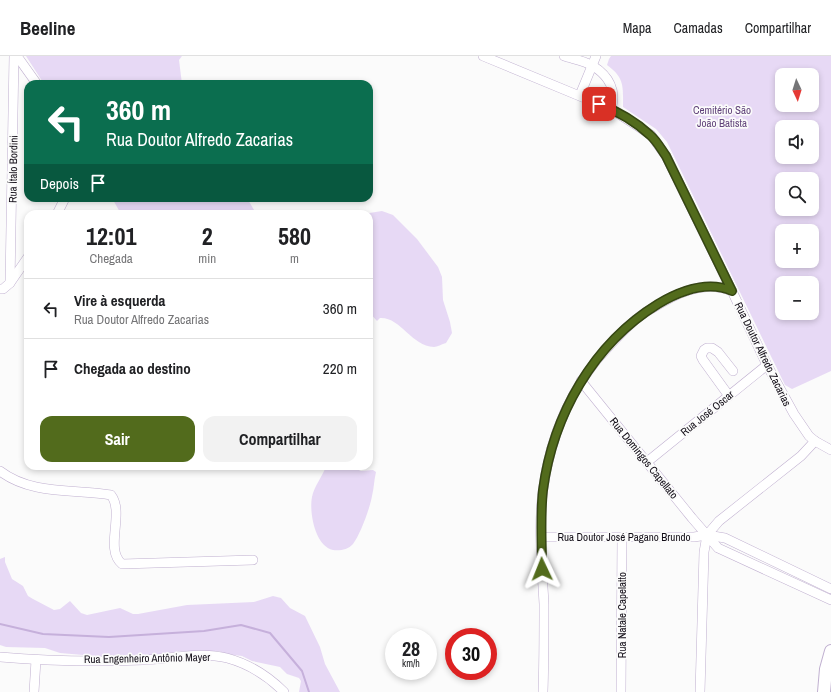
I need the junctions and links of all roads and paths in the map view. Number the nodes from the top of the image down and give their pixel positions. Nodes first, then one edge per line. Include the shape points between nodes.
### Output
1 (15, 56) edge
2 (483, 56) edge
3 (564, 56) edge
4 (596, 56) edge
5 (593, 66) junction
6 (34, 80) edge
7 (580, 95) junction
8 (610, 109) junction
9 (24, 263) edge
10 (10, 283) junction
11 (0, 289) edge
12 (732, 291) junction
13 (767, 364) junction
14 (733, 371) dead end
15 (581, 381) junction
16 (729, 396) junction
17 (816, 441) junction
18 (831, 450) edge
19 (647, 462) junction
20 (0, 471) edge
21 (707, 535) junction
22 (541, 537) junction
23 (622, 537) junction
24 (252, 560) dead end
25 (831, 589) edge
26 (831, 600) edge
27 (831, 651) edge
28 (0, 657) edge
29 (36, 660) junction
30 (34, 692) edge
31 (284, 692) edge
32 (543, 692) edge
33 (621, 692) edge
34 (700, 692) edge
35 (824, 692) edge

1 - 6 street
1 - 10 street, Rua Ítalo Bordini
2 - 7 street, Rua Doutor Alfredo Zacarias
3 - 5 street
4 - 5 street
5 - 7 street
5 - 8 street via 611,86 614,99
7 - 8 street, Rua Doutor Alfredo Zacarias
8 - 12 street, Rua Doutor Alfredo Zacarias via 639,127 657,143 666,156
9 - 10 street
10 - 11 street
12 - 13 street, Rua Doutor Alfredo Zacarias
12 - 15 street via 710,286 680,292 662,302 628,326 600,355
13 - 16 street, Rua José Oscar
13 - 17 street, Rua Doutor Alfredo Zacarias via 794,414
14 - 16 street via 715,349 704,350 702,360
15 - 19 street, Rua Domingos Capellato
15 - 22 street via 568,403 552,446 543,490
16 - 19 street, Rua José Oscar
17 - 18 street, Rua Doutor Alfredo Zacarias
17 - 21 street via 801,456 719,521
19 - 21 street, Rua Domingos Capellato
20 - 24 street via 14,481 35,487 111,495 116,508 116,551 122,564
21 - 23 street, Rua Doutor José Pagano Brundo
21 - 25 street, Rua Doutor José Pagano Brundo via 725,538
21 - 26 street via 725,552
21 - 34 street via 704,552
22 - 23 street, Rua Doutor José Pagano Brundo
22 - 32 street
23 - 33 street, Rua Natale Capelatto
27 - 35 main road
28 - 29 street, Rua Engenheiro Antônio Mayer
29 - 30 street
29 - 31 street, Rua Engenheiro Antônio Mayer via 144,660 206,655 228,658 260,672

